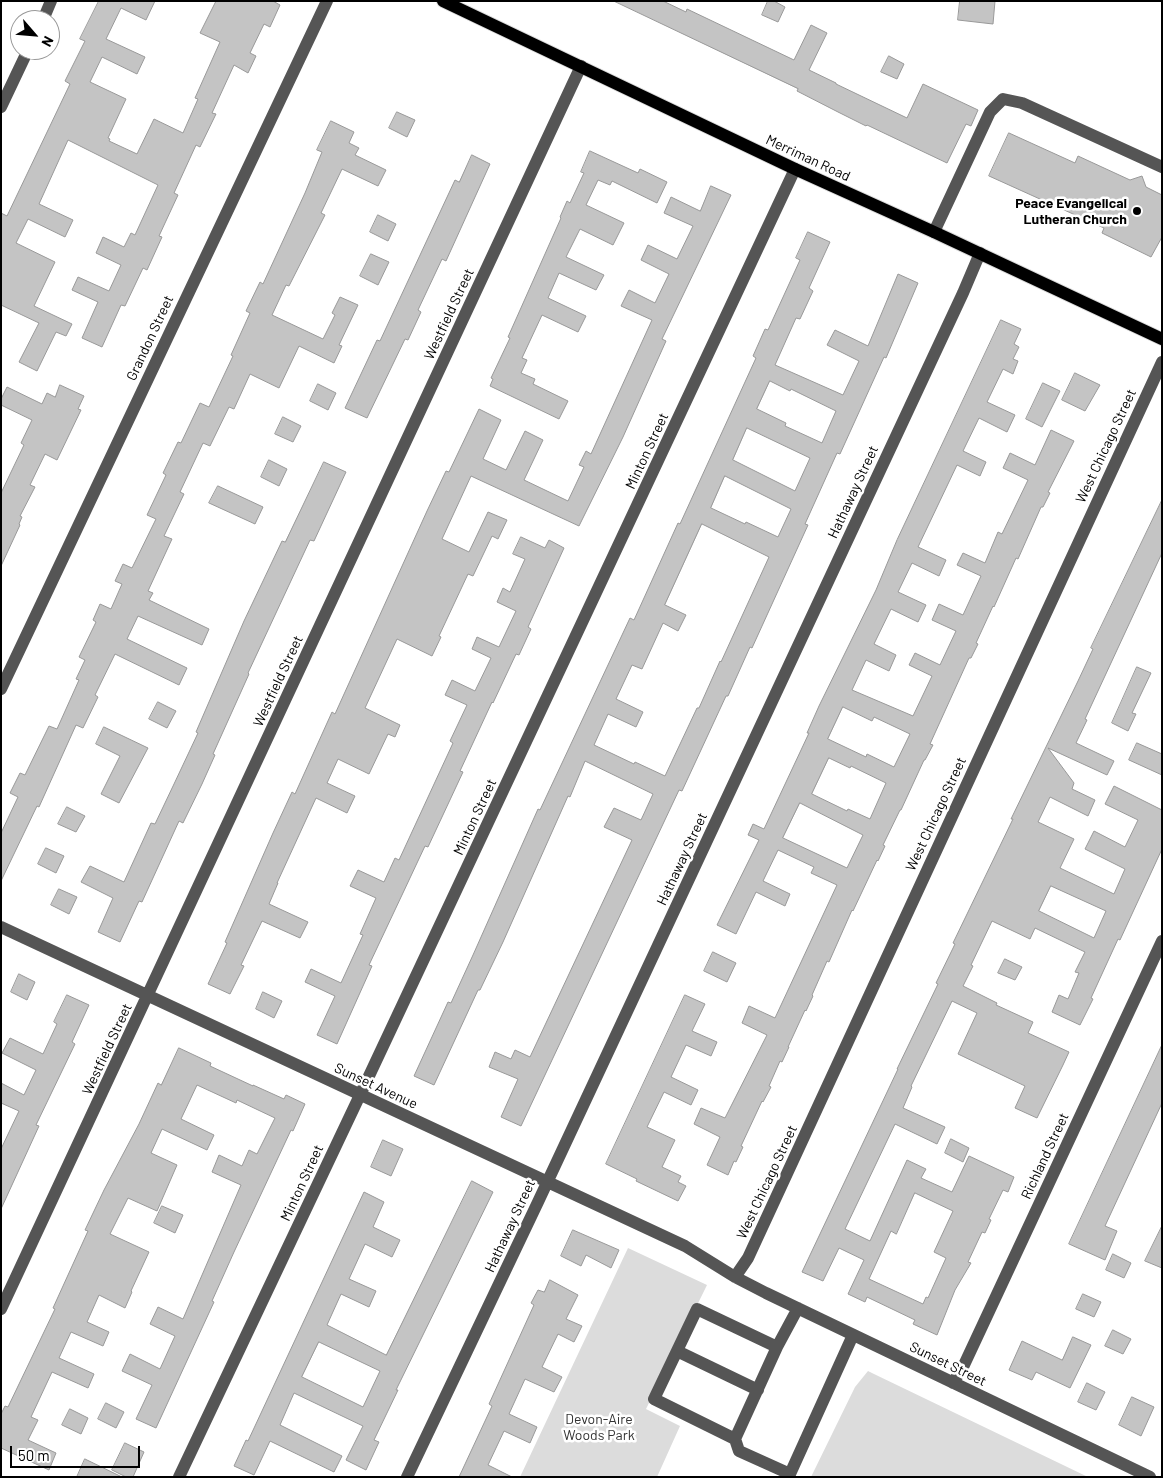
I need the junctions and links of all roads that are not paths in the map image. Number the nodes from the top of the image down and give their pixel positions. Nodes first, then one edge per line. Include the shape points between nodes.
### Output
1 (327, 1) edge
2 (443, 1) edge
3 (23, 60) edge
4 (581, 66) junction
5 (3, 100) edge
6 (1162, 167) edge
7 (795, 169) junction
8 (934, 232) junction
9 (980, 253) junction
10 (1162, 339) edge
11 (1162, 362) edge
12 (1, 689) edge
13 (1, 928) edge
14 (1162, 941) edge
15 (148, 996) junction
16 (360, 1096) junction
17 (547, 1182) junction
18 (735, 1277) junction
19 (798, 1308) junction
20 (1, 1309) edge
21 (853, 1335) junction
22 (777, 1347) junction
23 (677, 1351) junction
24 (953, 1383) junction
25 (758, 1390) junction
26 (736, 1439) junction
27 (179, 1477) edge
28 (407, 1477) edge
29 (1150, 1477) edge

1 - 12 street, Grandon Street
2 - 4 main road, Merriman Road
3 - 5 street
4 - 7 main road, Merriman Road
4 - 15 street, Westfield Street
6 - 8 street via 1022,103 1003,99 990,112
7 - 8 main road, Merriman Road
7 - 16 street, Minton Street
8 - 9 main road, Merriman Road
9 - 10 main road, Merriman Road
9 - 17 street, Hathaway Street
11 - 18 street, West Chicago Street via 752,1249
13 - 15 street, Sunset Avenue
14 - 24 street, Richland Street
15 - 16 street, Sunset Avenue
15 - 20 street, Westfield Street
16 - 17 street, Sunset Avenue
16 - 27 street, Minton Street
17 - 18 street, Sunset Avenue via 685,1246
17 - 28 street, Hathaway Street
18 - 19 street, Sunset Street
19 - 21 street, Sunset Street
19 - 22 street
21 - 24 street, Sunset Street
21 - 26 street via 790,1474 739,1451
22 - 23 street via 697,1308
22 - 25 street
23 - 25 street
23 - 26 street via 654,1399
24 - 29 street, Sunset Street
25 - 26 street

